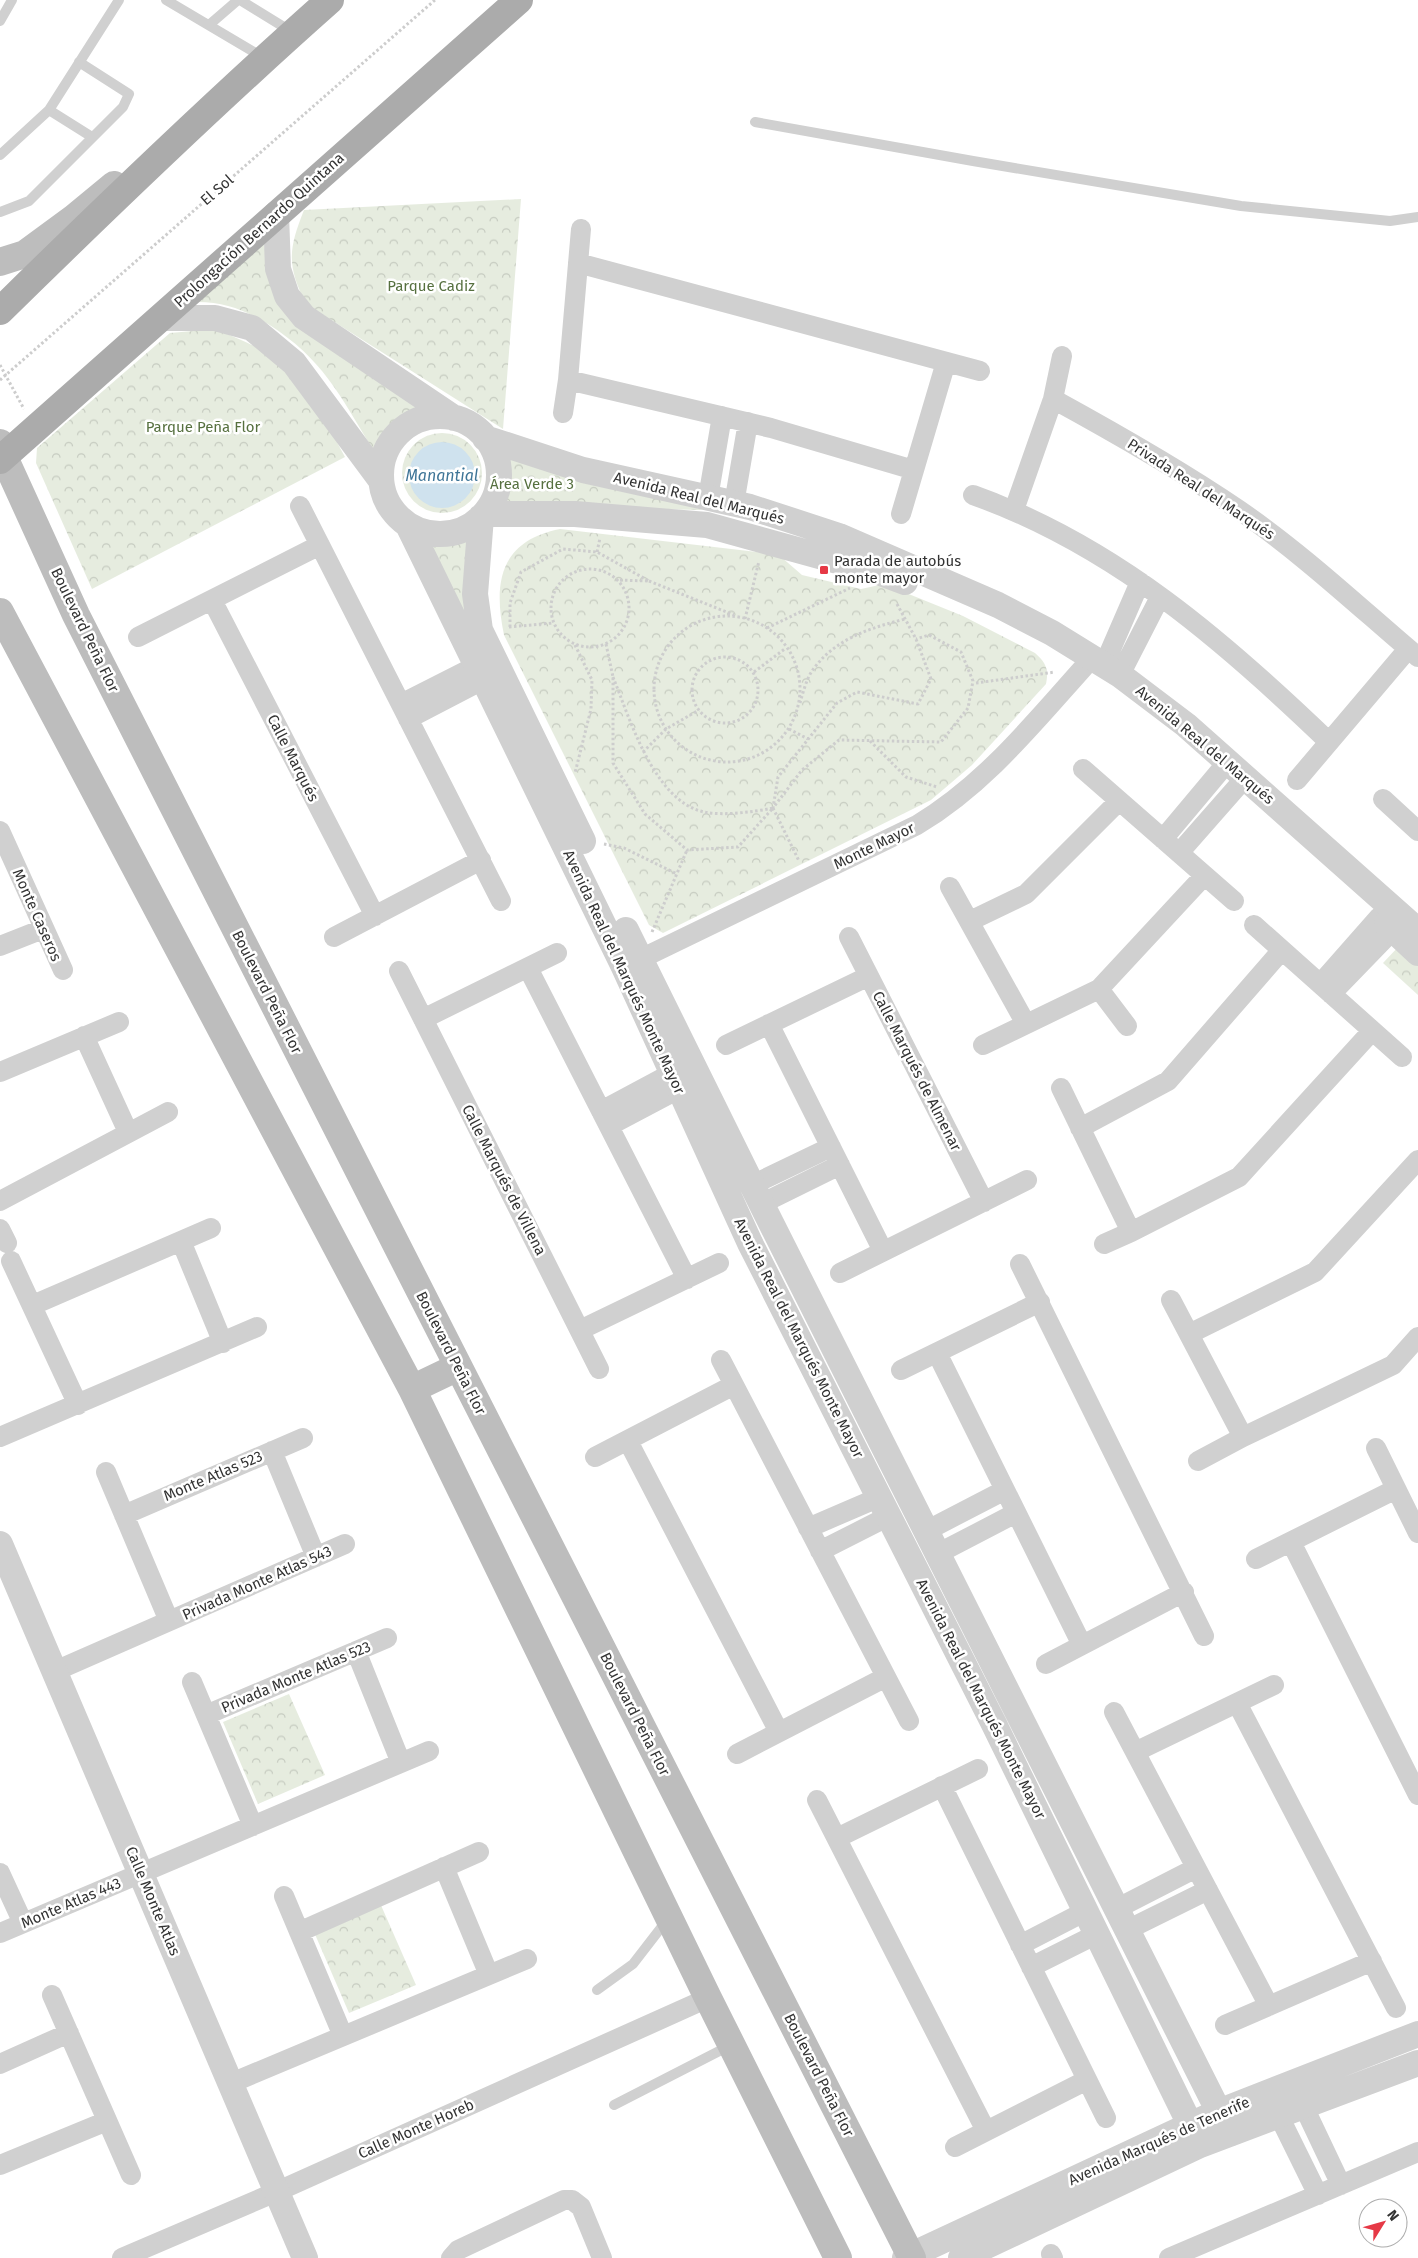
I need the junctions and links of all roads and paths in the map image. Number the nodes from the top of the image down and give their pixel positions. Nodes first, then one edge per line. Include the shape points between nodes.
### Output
1 (12, 0) edge
2 (119, 0) edge
3 (166, 0) edge
4 (239, 0) edge
5 (330, 0) edge
6 (434, 0) edge
7 (519, 0) edge
8 (0, 21) edge
9 (209, 25) junction
10 (293, 33) junction
11 (264, 58) junction
12 (79, 62) junction
13 (50, 110) junction
14 (755, 122) dead end
15 (92, 137) junction
16 (0, 155) edge
17 (157, 157) junction
18 (0, 212) edge
19 (276, 214) junction
20 (1418, 217) edge
21 (581, 229) dead end
22 (0, 262) edge
23 (578, 263) junction
24 (0, 311) edge
25 (161, 318) junction
26 (1062, 356) dead end
27 (946, 362) junction
28 (0, 364) edge
29 (980, 371) dead end
30 (0, 380) edge
31 (568, 380) junction
32 (1053, 399) junction
33 (563, 414) dead end
34 (722, 416) junction
35 (454, 418) junction
36 (748, 422) junction
37 (35, 430) junction
38 (485, 438) junction
39 (1, 453) edge
40 (914, 470) junction
41 (380, 479) junction
42 (973, 495) dead end
43 (708, 498) junction
44 (734, 504) junction
45 (300, 506) dead end
46 (1014, 510) junction
47 (901, 514) dead end
48 (483, 516) junction
49 (408, 526) junction
50 (764, 541) junction
51 (320, 545) junction
52 (881, 573) junction
53 (616, 580) junction
54 (649, 581) junction
55 (1140, 582) junction
56 (1160, 597) junction
57 (212, 600) junction
58 (0, 612) edge
59 (738, 616) junction
60 (745, 619) junction
61 (905, 619) junction
62 (553, 623) junction
63 (510, 627) junction
64 (766, 628) junction
65 (480, 630) junction
66 (138, 637) dead end
67 (916, 639) junction
68 (575, 644) junction
69 (606, 644) junction
70 (786, 648) junction
71 (1413, 653) edge
72 (1103, 669) junction
73 (754, 672) junction
74 (480, 673) junction
75 (613, 677) junction
76 (976, 683) dead end
77 (798, 706) junction
78 (699, 710) junction
79 (405, 711) junction
80 (666, 729) junction
81 (789, 729) junction
82 (808, 739) junction
83 (869, 741) junction
84 (1329, 742) junction
85 (643, 752) junction
86 (1083, 769) dead end
87 (1229, 779) junction
88 (1297, 780) dead end
89 (966, 791) junction
90 (1383, 799) dead end
91 (563, 801) junction
92 (1119, 801) junction
93 (773, 808) junction
94 (1416, 825) edge
95 (0, 831) edge
96 (581, 839) junction
97 (1163, 839) junction
98 (687, 850) junction
99 (1179, 853) junction
100 (481, 860) junction
101 (677, 874) junction
102 (1204, 876) junction
103 (808, 879) junction
104 (950, 886) dead end
105 (501, 901) dead end
106 (1234, 901) dead end
107 (375, 916) junction
108 (970, 921) junction
109 (1254, 925) dead end
110 (1397, 926) edge
111 (43, 929) junction
112 (334, 937) dead end
113 (849, 937) dead end
114 (0, 946) edge
115 (1282, 950) junction
116 (557, 953) dead end
117 (1418, 953) edge
118 (632, 963) junction
119 (528, 968) junction
120 (63, 970) dead end
121 (399, 971) dead end
122 (869, 976) junction
123 (1099, 989) junction
124 (1325, 989) junction
125 (423, 1019) junction
126 (119, 1022) dead end
127 (769, 1024) junction
128 (1026, 1024) junction
129 (1127, 1026) dead end
130 (1372, 1031) junction
131 (84, 1036) junction
132 (726, 1045) dead end
133 (983, 1045) dead end
134 (1402, 1057) dead end
135 (0, 1072) edge
136 (676, 1081) junction
137 (1061, 1088) dead end
138 (168, 1112) dead end
139 (605, 1118) junction
140 (1080, 1128) junction
141 (128, 1132) junction
142 (835, 1156) junction
143 (1418, 1160) edge
144 (1027, 1180) dead end
145 (756, 1195) junction
146 (0, 1201) edge
147 (984, 1202) junction
148 (211, 1228) dead end
149 (1131, 1232) junction
150 (181, 1241) junction
151 (6, 1244) edge
152 (1104, 1244) dead end
153 (883, 1251) junction
154 (719, 1263) dead end
155 (1020, 1264) dead end
156 (840, 1273) dead end
157 (687, 1279) junction
158 (1171, 1300) dead end
159 (1040, 1302) junction
160 (33, 1305) junction
161 (257, 1327) dead end
162 (580, 1330) junction
163 (1189, 1334) junction
164 (1418, 1337) edge
165 (223, 1342) junction
166 (937, 1353) junction
167 (721, 1360) dead end
168 (458, 1367) junction
169 (599, 1369) dead end
170 (901, 1370) dead end
171 (734, 1385) junction
172 (412, 1389) junction
173 (78, 1405) junction
174 (0, 1437) edge
175 (1243, 1437) junction
176 (302, 1438) dead end
177 (628, 1440) junction
178 (1376, 1448) dead end
179 (272, 1451) junction
180 (595, 1457) dead end
181 (1198, 1461) dead end
182 (106, 1472) dead end
183 (1396, 1489) junction
184 (1005, 1490) junction
185 (885, 1506) junction
186 (1016, 1513) junction
187 (124, 1515) junction
188 (808, 1528) junction
189 (1418, 1533) edge
190 (1291, 1542) junction
191 (931, 1543) junction
192 (0, 1544) edge
193 (345, 1544) dead end
194 (820, 1551) junction
195 (316, 1557) junction
196 (1256, 1559) dead end
197 (1184, 1592) junction
198 (169, 1621) junction
199 (1204, 1636) dead end
200 (387, 1638) dead end
201 (1082, 1645) junction
202 (356, 1651) junction
203 (1046, 1664) dead end
204 (53, 1672) junction
205 (886, 1677) junction
206 (192, 1682) dead end
207 (1274, 1685) dead end
208 (1237, 1703) junction
209 (1114, 1712) dead end
210 (206, 1715) junction
211 (1018, 1715) junction
212 (909, 1721) dead end
213 (994, 1724) junction
214 (780, 1732) junction
215 (429, 1751) dead end
216 (1135, 1752) junction
217 (737, 1754) dead end
218 (401, 1763) junction
219 (978, 1769) dead end
220 (942, 1786) junction
221 (1418, 1795) edge
222 (817, 1800) dead end
223 (253, 1826) junction
224 (837, 1838) junction
225 (479, 1852) dead end
226 (444, 1867) junction
227 (1196, 1868) junction
228 (142, 1873) junction
229 (0, 1874) edge
230 (1208, 1890) junction
231 (284, 1896) dead end
232 (1086, 1911) junction
233 (669, 1917) junction
234 (1121, 1920) junction
235 (23, 1923) junction
236 (0, 1932) edge
237 (299, 1932) junction
238 (1097, 1934) junction
239 (1020, 1945) junction
240 (527, 1959) dead end
241 (1372, 1961) junction
242 (1031, 1967) junction
243 (489, 1975) junction
244 (597, 1990) dead end
245 (52, 1995) dead end
246 (708, 1998) junction
247 (1269, 2006) junction
248 (1396, 2008) dead end
249 (1225, 2025) dead end
250 (69, 2033) junction
251 (1418, 2034) edge
252 (343, 2036) junction
253 (732, 2044) junction
254 (1418, 2063) edge
255 (0, 2064) edge
256 (1087, 2080) junction
257 (229, 2084) junction
258 (614, 2105) dead end
259 (1304, 2107) junction
260 (1279, 2116) junction
261 (1106, 2118) dead end
262 (107, 2121) junction
263 (1224, 2123) junction
264 (986, 2131) junction
265 (1195, 2135) junction
266 (954, 2147) dead end
267 (1418, 2152) edge
268 (0, 2165) edge
269 (131, 2175) dead end
270 (1341, 2185) junction
271 (276, 2192) junction
272 (1318, 2195) junction
273 (909, 2257) edge
274 (122, 2258) edge
275 (304, 2258) edge
276 (451, 2258) edge
277 (602, 2258) edge
278 (838, 2258) edge
279 (961, 2258) edge
280 (1169, 2258) edge

1 - 8 lane
2 - 12 lane
3 - 9 lane
4 - 9 lane
4 - 10 lane
5 - 10 main road
6 - 30 path, El Sol
7 - 19 main road, Prolongación Bernardo Quintana
9 - 11 lane
10 - 11 main road
11 - 17 main road
12 - 13 lane
12 - 15 lane via 128,94 123,107
13 - 15 lane
13 - 16 lane
14 - 20 lane via 1241,206 1390,222
15 - 18 lane via 28,201
17 - 22 main road via 138,165 25,254
17 - 24 main road
19 - 25 main road, Prolongación Bernardo Quintana
19 - 35 street via 278,269 288,296 304,317
21 - 23 street
23 - 27 street
23 - 31 street
25 - 37 main road, Prolongación Bernardo Quintana
25 - 41 street via 215,318 252,328 294,363
26 - 32 street
27 - 29 street
27 - 40 street
28 - 37 path
31 - 33 street
31 - 34 street
32 - 46 street
32 - 71 street, Privada Real del Marqués via 1148,451 1240,510 1327,576
34 - 36 street
34 - 43 street
35 - 38 street via 472,425
35 - 41 street via 436,416 418,420 402,429 382,460
36 - 40 street
36 - 44 street
37 - 39 main road, Prolongación Bernardo Quintana
38 - 43 street, Avenida Real del Marqués via 583,470
38 - 48 street via 494,452 498,484 494,500
39 - 168 main road, Boulevard Peña Flor via 76,615
40 - 47 street
41 - 49 street via 384,497
42 - 46 street
43 - 44 street, Avenida Real del Marqués
44 - 72 street, Avenida Real del Marqués via 839,536 990,601 1052,633
45 - 51 street
46 - 55 street via 1058,531
48 - 49 street via 472,526 440,535 423,533
48 - 50 street, Avenida Real del Marqués via 575,514 707,525
48 - 65 street, Avenida Real del Marqués Monte Mayor via 475,594
49 - 74 street, Avenida Real del Marqués Monte Mayor
50 - 52 street, Avenida Real del Marqués
50 - 60 path
51 - 57 street
51 - 79 street
52 - 61 path
52 - 64 path
52 - 72 street, Avenida Real del Marqués via 988,612
53 - 54 path
53 - 62 path via 606,572 592,569 579,570 567,576 552,598 550,611
53 - 69 path via 624,590 628,615 617,637
54 - 59 path
54 - 63 path via 597,552 563,549 521,572 510,603
55 - 56 street
55 - 72 street
56 - 72 street
56 - 84 street via 1268,684
57 - 66 street
57 - 107 street, Calle Marqués
58 - 172 main road
59 - 60 path
59 - 80 path via 714,616 691,624 672,639 659,659 654,683 656,707
60 - 64 path
61 - 67 path
61 - 77 path via 868,628 831,650 812,672
62 - 63 path
62 - 68 path via 560,634
63 - 65 path
64 - 70 path via 780,638
65 - 91 street, Avenida Real del Marqués Monte Mayor
67 - 82 path via 931,679 918,704 856,692 837,703
67 - 83 path via 929,635 961,652 973,681 968,708 940,742
68 - 69 path via 594,647
68 - 91 path via 592,680 591,709 579,764
69 - 75 path
70 - 73 path
70 - 77 path via 794,658 800,682
71 - 84 street, Privada Real del Marqués
72 - 76 path
72 - 87 street, Avenida Real del Marqués
72 - 89 street, Monte Mayor
72 - 110 street, Avenida Real del Marqués via 1186,725
73 - 78 path via 759,694 749,714 729,723 707,718
73 - 78 path via 737,659 727,657 707,662 694,678 693,699
74 - 79 street
74 - 118 street, Avenida Real del Marqués Monte Mayor
75 - 85 path
75 - 98 path via 613,763 645,814
77 - 81 path
78 - 80 path
79 - 100 street
80 - 81 path via 689,751 704,759 728,763 751,758 773,747
80 - 85 path
81 - 82 path
82 - 93 path via 778,777
83 - 89 path via 906,777 936,787
83 - 93 path via 840,740 802,770
84 - 88 street, Privada Real del Marqués
85 - 93 path via 674,798 704,812
86 - 92 street
87 - 97 street
87 - 99 street
87 - 110 street, Avenida Real del Marqués
89 - 103 street, Monte Mayor via 946,808 917,825
90 - 94 street
91 - 96 street, Avenida Real del Marqués Monte Mayor
92 - 97 street
92 - 108 street via 1026,894
93 - 98 path via 738,847
93 - 103 path
95 - 111 street, Monte Caseros
96 - 101 path via 624,848
96 - 118 street, Avenida Real del Marqués Monte Mayor
97 - 99 street
98 - 101 path
99 - 102 street
100 - 105 street
100 - 107 street
101 - 118 path
102 - 106 street
102 - 123 street
103 - 118 street, Monte Mayor
104 - 108 street
107 - 112 street
108 - 128 street
109 - 115 street
110 - 117 street, Avenida Real del Marqués
110 - 124 street
111 - 114 street
111 - 120 street, Monte Caseros
113 - 122 street
115 - 124 street
115 - 140 street via 1168,1081
116 - 119 street
118 - 136 street, Avenida Real del Marqués Monte Mayor
118 - 145 street, Avenida Real del Marqués Monte Mayor
119 - 125 street
119 - 139 street
121 - 125 street, Calle Marqués de Villena
122 - 127 street, Calle Marqués de Almenar
122 - 147 street, Calle Marqués de Almenar
123 - 128 street
123 - 129 street
124 - 130 street
125 - 162 street, Calle Marqués de Villena
126 - 131 street
127 - 132 street, Calle Marqués de Almenar
127 - 142 street
128 - 133 street
130 - 134 street
130 - 149 street via 1239,1176
131 - 135 street
131 - 141 street
136 - 139 street
136 - 185 street, Avenida Real del Marqués Monte Mayor via 750,1243
137 - 140 street
138 - 141 street
139 - 157 street
140 - 149 street
141 - 146 street
142 - 145 street
142 - 153 street
143 - 163 street via 1315,1272
144 - 147 street
145 - 191 street, Avenida Real del Marqués Monte Mayor
147 - 153 street
148 - 150 street
149 - 152 street
150 - 160 street
150 - 165 street
151 - 160 street
153 - 156 street
154 - 157 street
155 - 159 street
157 - 162 street
158 - 163 street
159 - 166 street
159 - 197 street
160 - 173 street
161 - 165 street
162 - 169 street, Calle Marqués de Villena
163 - 175 street
164 - 175 street via 1393,1366
165 - 173 street
166 - 170 street
166 - 184 street
167 - 171 street
168 - 172 main road
168 - 273 main road, Boulevard Peña Flor
171 - 177 street
171 - 188 street
172 - 233 main road
173 - 174 street
175 - 181 street
176 - 179 street, Monte Atlas 523
177 - 180 street
177 - 214 street
178 - 183 street
179 - 187 street, Monte Atlas 523
179 - 195 street
182 - 187 street, Privada Monte Atlas 543
183 - 189 street
183 - 190 street
184 - 186 street
184 - 191 street
185 - 188 street
185 - 194 street
185 - 213 street, Avenida Real del Marqués Monte Mayor
186 - 191 street
186 - 201 street
187 - 198 street, Privada Monte Atlas 543
188 - 194 street
190 - 196 street
190 - 221 street
191 - 211 street, Avenida Real del Marqués Monte Mayor
192 - 204 street, Calle Monte Atlas
193 - 195 street, Privada Monte Atlas 543
194 - 205 street
195 - 198 street, Privada Monte Atlas 543
197 - 199 street
197 - 201 street
198 - 204 street, Privada Monte Atlas 543
200 - 202 street, Privada Monte Atlas 523
201 - 203 street
202 - 210 street, Privada Monte Atlas 523
202 - 218 street
204 - 228 street, Calle Monte Atlas
205 - 212 street
205 - 214 street
206 - 210 street, Privada Monte Atlas 523
207 - 208 street
208 - 216 street
208 - 241 street
209 - 216 street
210 - 223 street, Privada Monte Atlas 523
211 - 213 street
211 - 234 street, Avenida Real del Marqués Monte Mayor
213 - 232 street, Avenida Real del Marqués Monte Mayor
214 - 217 street
215 - 218 street
216 - 227 street
218 - 223 street
219 - 220 street
220 - 224 street
220 - 239 street
222 - 224 street
223 - 228 street
224 - 264 street
225 - 226 street
226 - 237 street
226 - 243 street
227 - 230 street
227 - 234 street
228 - 235 street, Monte Atlas 443
228 - 257 street, Calle Monte Atlas
229 - 235 street
230 - 234 street
230 - 247 street
231 - 237 street
232 - 238 street, Avenida Real del Marqués Monte Mayor
232 - 239 street
233 - 244 lane via 633,1964
233 - 246 main road
234 - 263 street, Avenida Real del Marqués Monte Mayor
235 - 236 street, Monte Atlas 443
237 - 252 street
238 - 242 street
238 - 265 street, Avenida Real del Marqués Monte Mayor
239 - 242 street
240 - 243 street
241 - 247 street
241 - 248 street
242 - 256 street
243 - 252 street
245 - 250 street
246 - 253 main road
246 - 271 street, Calle Monte Horeb
247 - 249 street
250 - 255 street
250 - 262 street
251 - 263 street, Avenida Marqués de Tenerife
252 - 257 street
253 - 258 lane
253 - 278 main road
254 - 259 street, Avenida Marqués de Tenerife
256 - 261 street
256 - 264 street
257 - 271 street, Calle Monte Atlas
259 - 260 street, Avenida Marqués de Tenerife
259 - 270 street
260 - 263 street, Avenida Marqués de Tenerife
260 - 272 street
262 - 268 street
262 - 269 street
263 - 265 street, Avenida Marqués de Tenerife
264 - 266 street
265 - 273 street, Avenida Marqués de Tenerife
265 - 279 street, Avenida Marqués de Tenerife
267 - 270 street
270 - 272 street
271 - 274 street, Calle Monte Horeb
271 - 275 street, Calle Monte Atlas
272 - 280 street
276 - 277 street via 458,2250 564,2200 572,2200 581,2207

